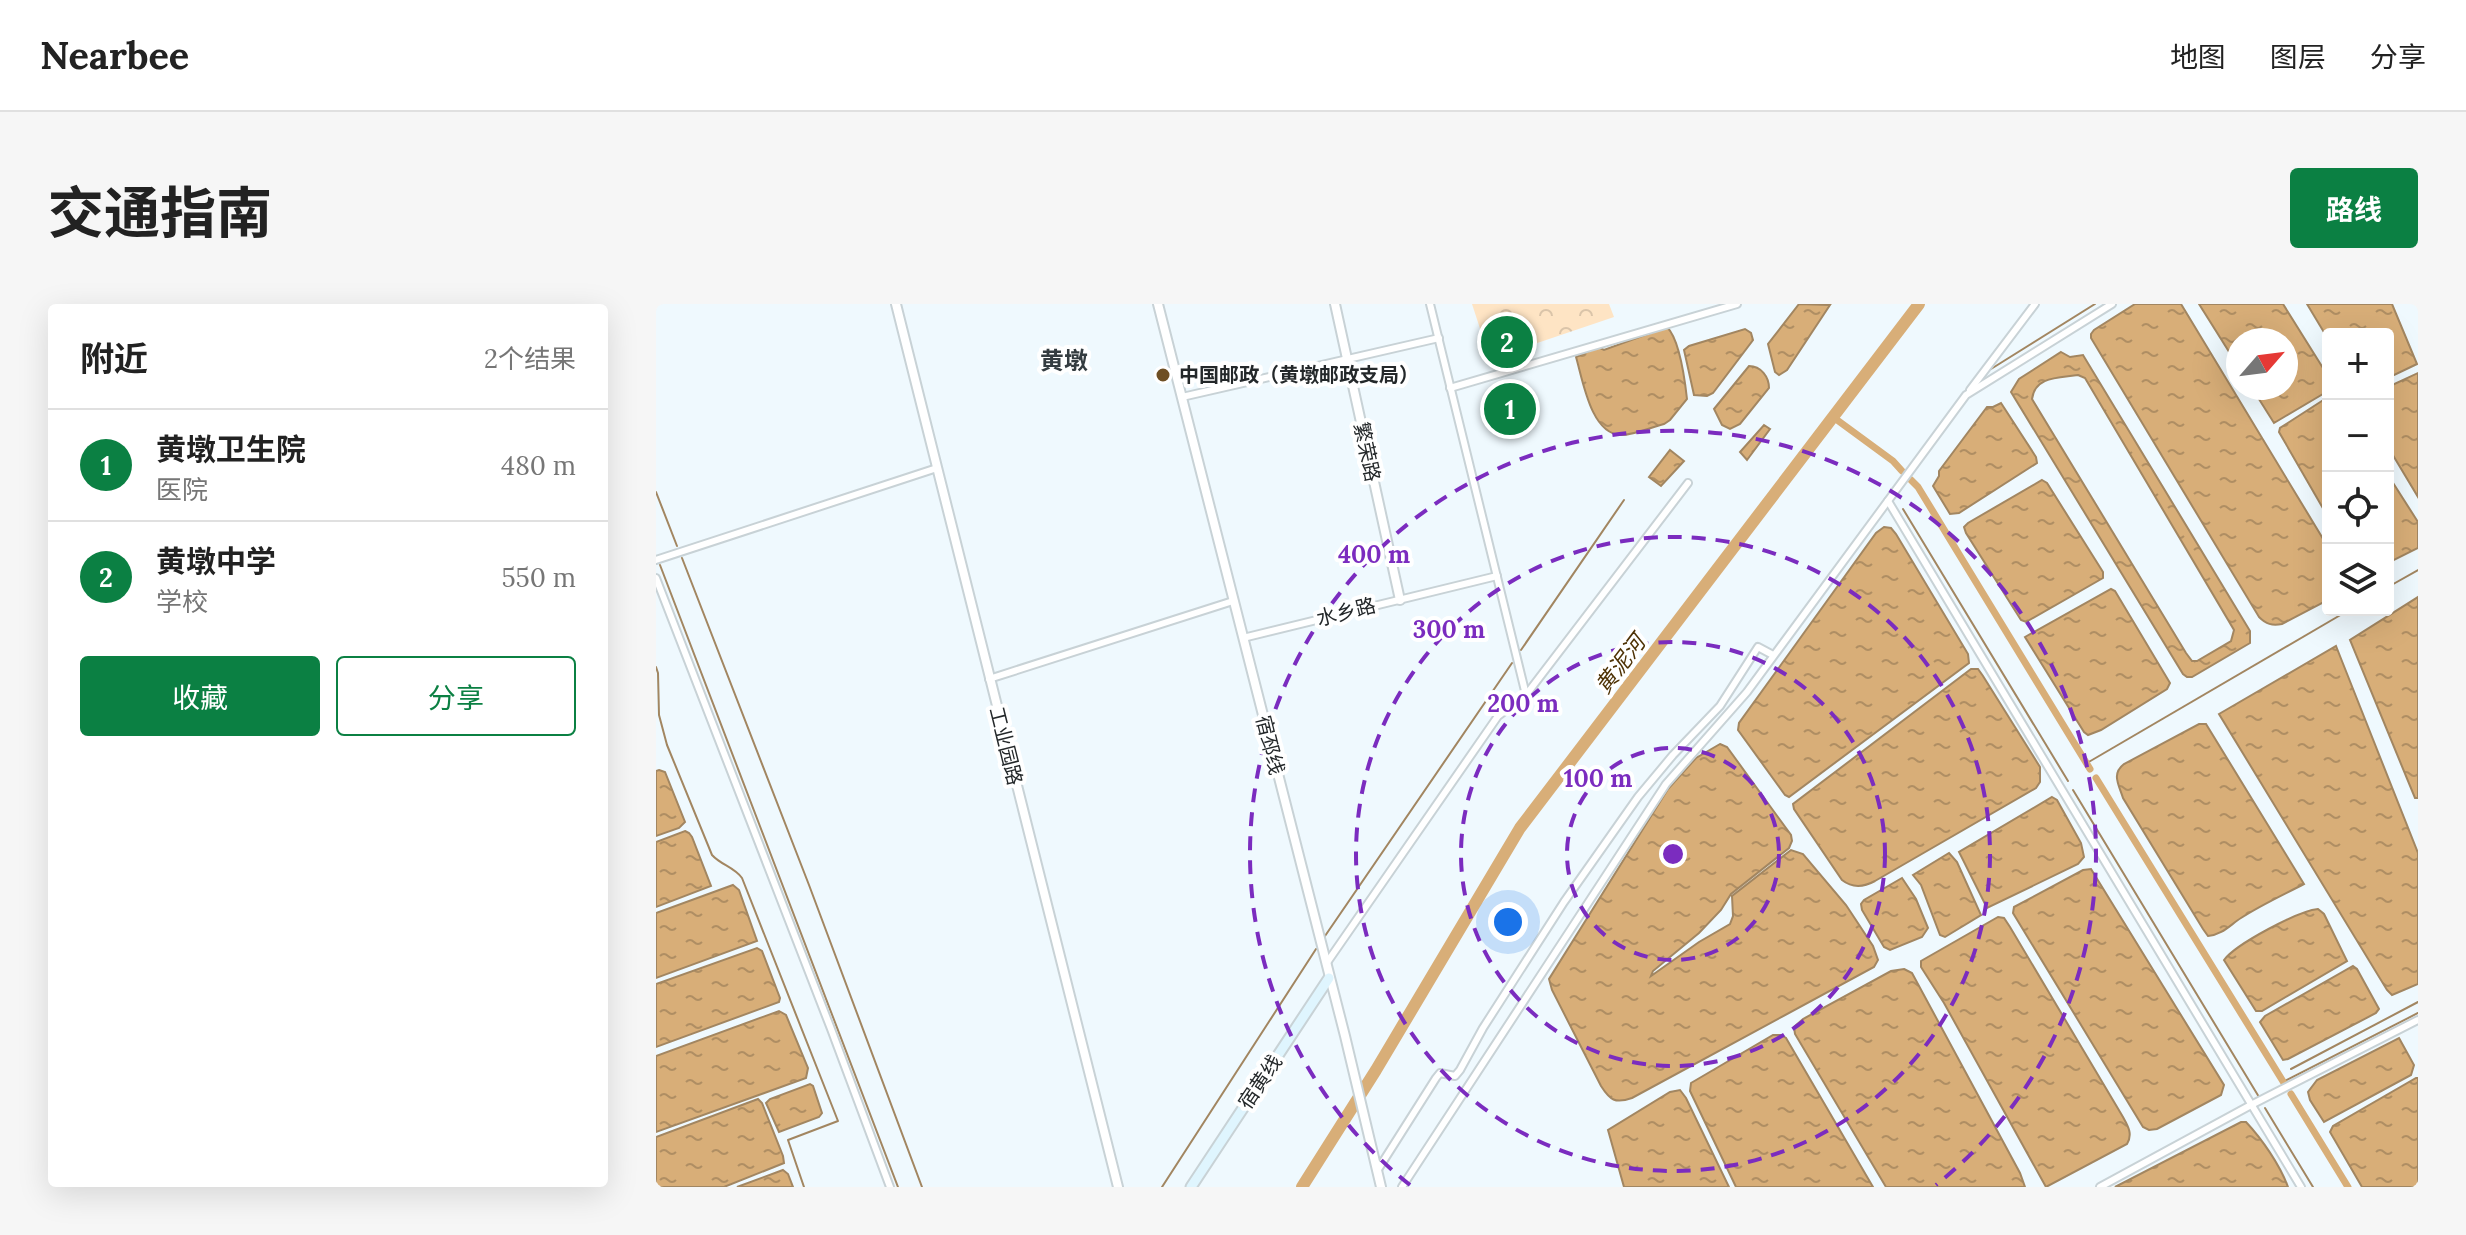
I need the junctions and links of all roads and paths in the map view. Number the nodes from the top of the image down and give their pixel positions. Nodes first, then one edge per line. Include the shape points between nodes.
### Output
1 (896, 304) edge
2 (1335, 304) edge
3 (1430, 304) edge
4 (1737, 304) edge
5 (2035, 304) edge
6 (2112, 304) edge
7 (1161, 305) edge
8 (1439, 338) junction
9 (1347, 359) junction
10 (1450, 388) junction
11 (1966, 395) junction
12 (1182, 397) junction
13 (937, 468) junction
14 (1688, 483) dead end
15 (1888, 501) junction
16 (656, 560) edge
17 (1497, 576) junction
18 (656, 578) edge
19 (1400, 600) junction
20 (1233, 601) junction
21 (1243, 638) junction
22 (1773, 655) junction
23 (989, 679) junction
24 (1526, 695) junction
25 (1720, 706) junction
26 (1730, 713) junction
27 (1326, 964) junction
28 (1329, 978) junction
29 (2418, 1020) edge
30 (2251, 1105) junction
31 (1377, 1171) junction
32 (890, 1187) edge
33 (1118, 1187) edge
34 (1191, 1187) edge
35 (1381, 1187) edge
36 (1402, 1187) edge
37 (2100, 1187) edge
38 (2301, 1187) edge

1 - 13 street, 工业园路
2 - 9 street, 繁荣路
3 - 8 street
4 - 10 street
5 - 11 street
6 - 11 street
7 - 12 street, 宿邳线
8 - 9 street
8 - 10 street
9 - 12 street
9 - 19 street, 繁荣路
10 - 17 street
11 - 15 street
12 - 20 street, 宿邳线
13 - 16 street
13 - 23 street, 工业园路
14 - 24 street
15 - 22 street
15 - 30 street
17 - 19 street, 水乡路
17 - 24 street
18 - 32 street
19 - 21 street, 水乡路
20 - 21 street, 宿邳线
20 - 23 street
21 - 27 street, 宿邳线
22 - 25 street via 1758,647
22 - 26 street
23 - 33 street, 工业园路
24 - 27 street via 1498,716
25 - 26 street
25 - 31 street via 1638,797 1564,902 1460,1070 1455,1076 1440,1073
26 - 36 street via 1644,814
27 - 28 street, 宿邳线
28 - 31 street, 宿邳线
28 - 34 main road, 宿黄线
29 - 30 street
30 - 37 street
30 - 38 street
31 - 35 street, 宿邳线

